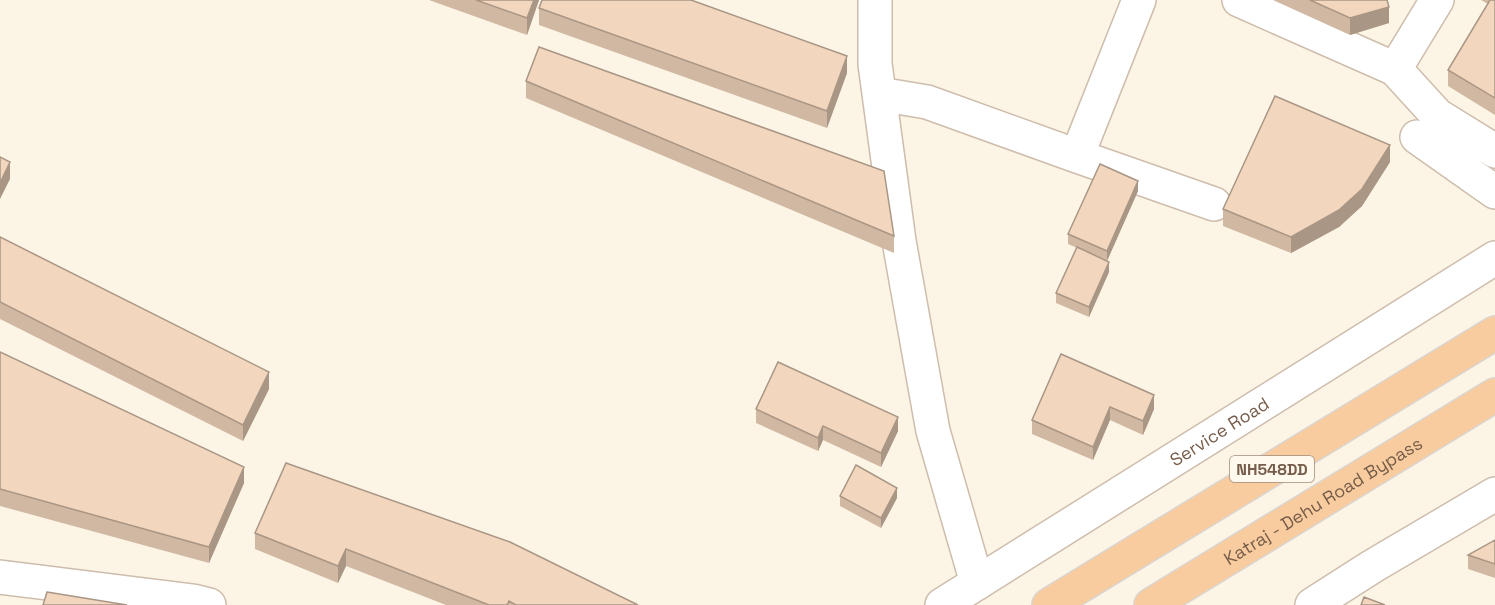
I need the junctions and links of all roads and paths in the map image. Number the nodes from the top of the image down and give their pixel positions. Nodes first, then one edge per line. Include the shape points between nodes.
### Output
1 (875, 0) edge
2 (1139, 0) edge
3 (1239, 0) edge
4 (1437, 0) edge
5 (1395, 69) junction
6 (879, 94) junction
7 (1417, 137) dead end
8 (1495, 151) edge
9 (1077, 156) junction
10 (1495, 192) edge
11 (1214, 204) dead end
12 (1495, 258) edge
13 (1495, 333) edge
14 (1495, 395) edge
15 (1495, 494) edge
16 (0, 577) edge
17 (977, 583) junction
18 (209, 605) edge
19 (942, 605) edge
20 (1048, 605) edge
21 (1151, 605) edge
22 (1312, 605) edge

1 - 6 street
2 - 9 street
3 - 5 street
4 - 5 street
5 - 8 street via 1437,115
6 - 9 street via 927,102
6 - 17 street via 899,241 933,431
7 - 10 street
9 - 11 street
12 - 17 street, Service Road
13 - 20 highway, NH548DD
14 - 21 highway, Katraj - Dehu Road Bypass / NH548DD
15 - 22 street
16 - 18 street
17 - 19 street, Service Road

